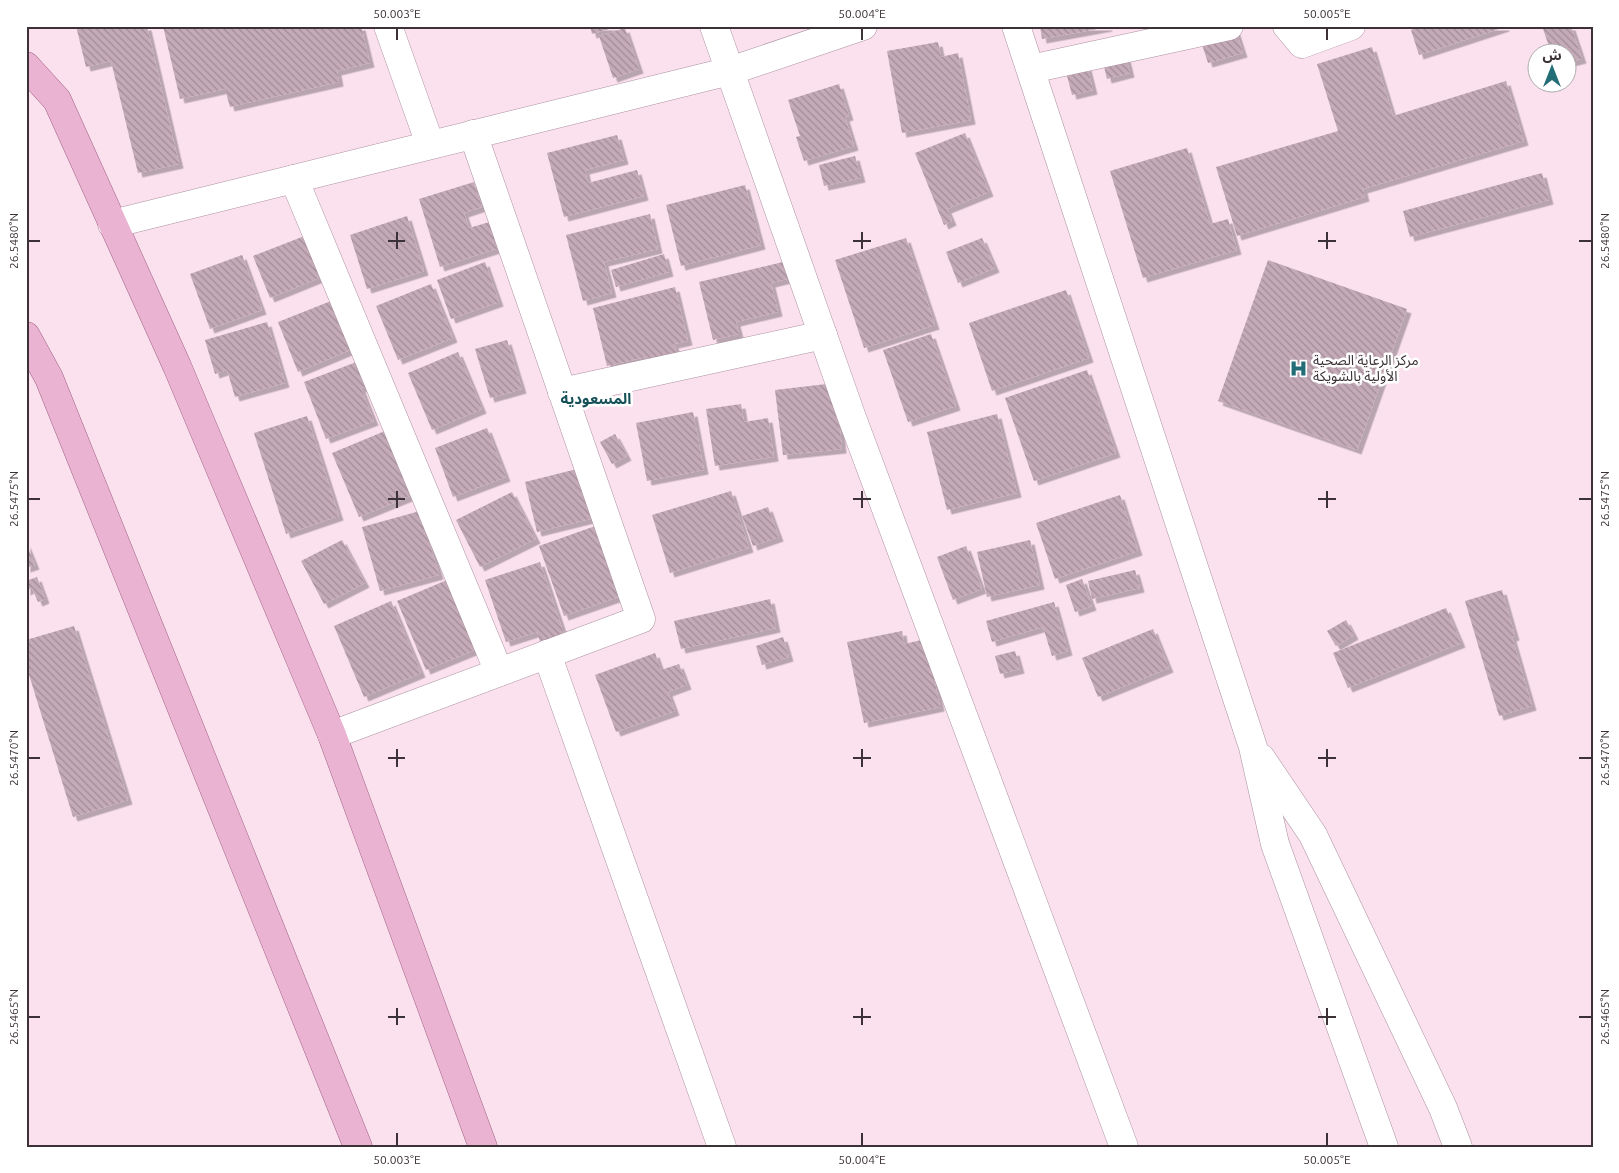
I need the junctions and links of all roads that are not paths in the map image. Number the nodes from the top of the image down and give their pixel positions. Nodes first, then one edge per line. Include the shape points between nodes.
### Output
1 (388, 26) edge
2 (714, 26) edge
3 (862, 26) edge
4 (1016, 26) edge
5 (1229, 26) edge
6 (1287, 26) edge
7 (1350, 26) edge
8 (26, 66) edge
9 (1031, 70) junction
10 (730, 71) junction
11 (474, 134) junction
12 (430, 144) junction
13 (294, 179) junction
14 (112, 224) junction
15 (823, 335) junction
16 (26, 336) edge
17 (562, 392) junction
18 (546, 654) junction
19 (499, 672) junction
20 (332, 735) junction
21 (1253, 747) junction
22 (358, 1147) edge
23 (483, 1147) edge
24 (722, 1147) edge
25 (1124, 1147) edge
26 (1384, 1147) edge
27 (1458, 1147) edge

1 - 12 street
2 - 10 street
3 - 10 street
4 - 9 street
5 - 9 street
6 - 7 street via 1302,44
8 - 14 main road via 57,100
9 - 21 street
10 - 11 street
10 - 15 street
11 - 12 street
11 - 17 street
12 - 13 street
13 - 14 street
13 - 19 street
14 - 20 main road via 177,366
15 - 17 street
15 - 25 street
16 - 22 main road via 49,378
17 - 18 street via 641,619
18 - 19 street
18 - 24 street
19 - 20 street
20 - 23 main road
21 - 26 street via 1275,844
21 - 27 street via 1313,835 1443,1108

